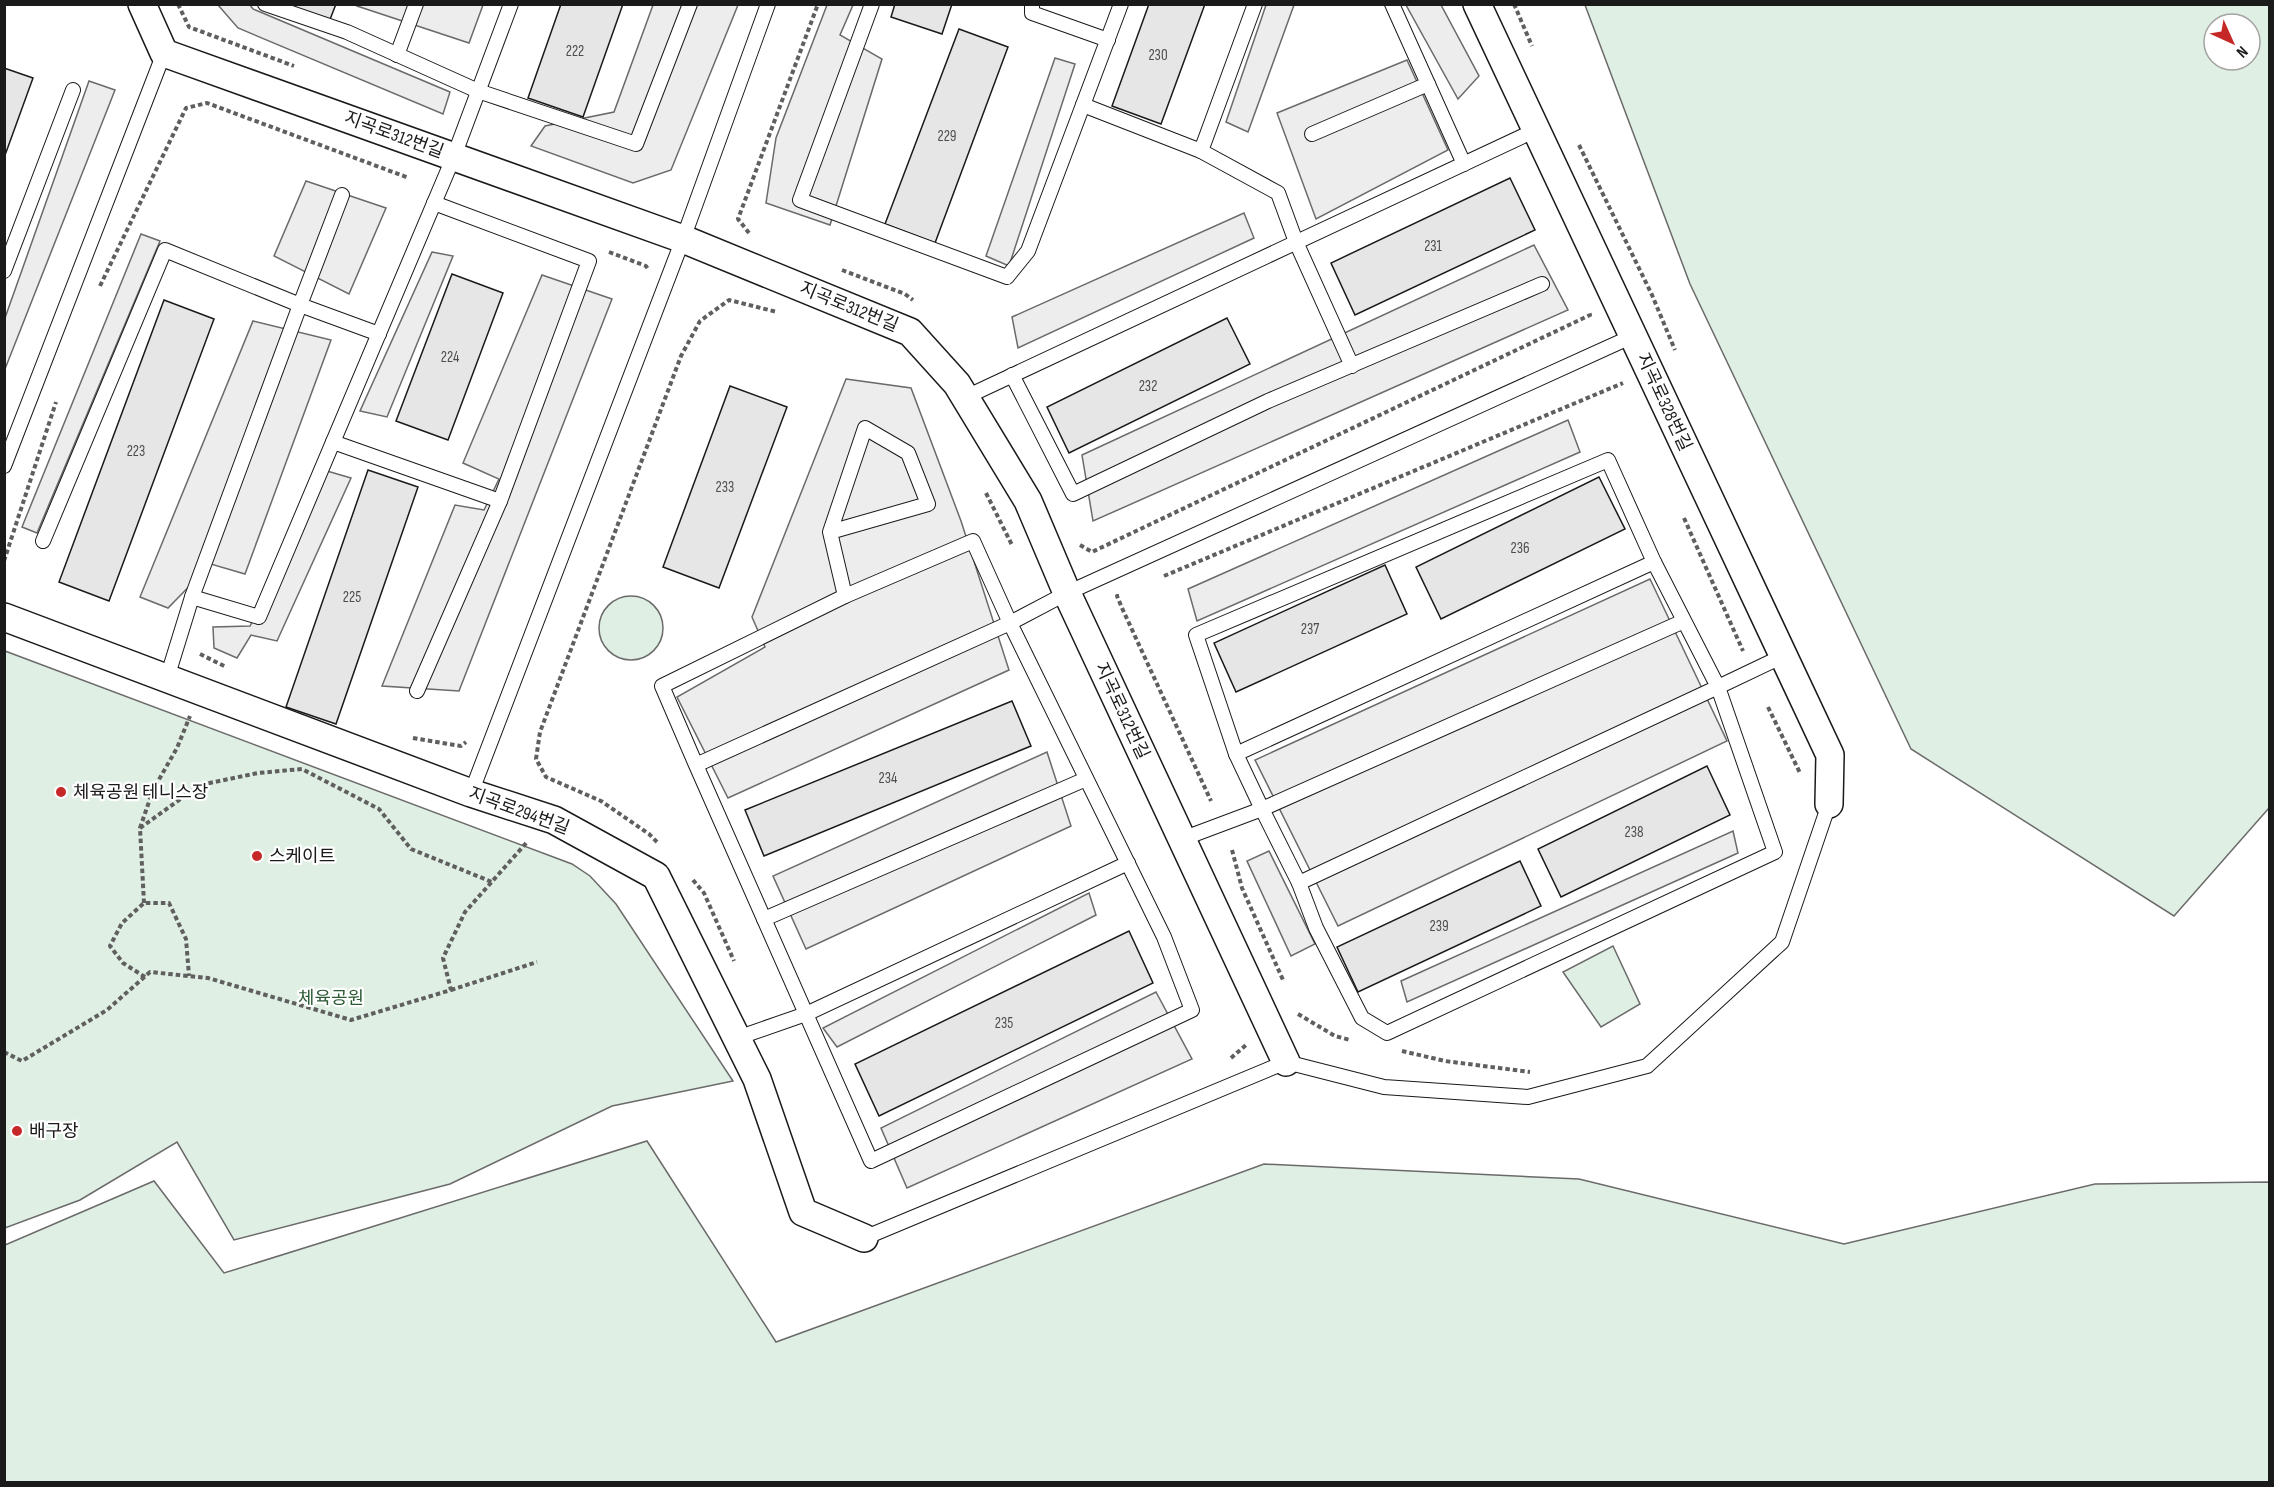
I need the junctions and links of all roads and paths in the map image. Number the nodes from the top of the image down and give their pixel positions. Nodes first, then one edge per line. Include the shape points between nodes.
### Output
1 (142, 4) edge
2 (265, 4) edge
3 (416, 4) edge
4 (511, 4) edge
5 (690, 4) edge
6 (768, 4) edge
7 (818, 4) edge
8 (872, 4) edge
9 (1032, 4) edge
10 (1121, 4) edge
11 (1255, 4) edge
12 (1392, 4) edge
13 (1477, 4) edge
14 (1108, 40) junction
15 (164, 52) junction
16 (397, 55) junction
17 (1428, 84) junction
18 (73, 90) dead end
19 (478, 91) junction
20 (1083, 105) junction
21 (1536, 130) junction
22 (1312, 134) dead end
23 (1201, 151) junction
24 (454, 156) junction
25 (1464, 164) junction
26 (409, 178) dead end
27 (342, 195) dead end
28 (434, 203) junction
29 (738, 219) dead end
30 (683, 239) junction
31 (1296, 242) junction
32 (4, 271) edge
33 (1542, 284) dead end
34 (98, 291) dead end
35 (300, 305) junction
36 (786, 314) dead end
37 (1590, 315) dead end
38 (379, 334) junction
39 (1633, 336) junction
40 (1352, 366) junction
41 (1012, 375) junction
42 (1623, 381) dead end
43 (59, 390) dead end
44 (966, 397) junction
45 (333, 442) junction
46 (4, 466) edge
47 (984, 489) dead end
48 (500, 501) junction
49 (830, 532) junction
50 (43, 541) dead end
51 (1015, 550) dead end
52 (1092, 552) dead end
53 (4, 561) edge
54 (1654, 562) junction
55 (1161, 578) dead end
56 (1067, 592) junction
57 (1128, 592) dead end
58 (845, 596) junction
59 (192, 597) junction
60 (4, 617) edge
61 (1684, 621) junction
62 (1010, 623) junction
63 (1783, 656) junction
64 (166, 678) junction
65 (1718, 687) junction
66 (417, 691) dead end
67 (194, 706) dead end
68 (1768, 707) dead end
69 (540, 732) dead end
70 (1236, 754) junction
71 (696, 765) junction
72 (1802, 777) dead end
73 (1086, 779) junction
74 (564, 786) dead end
75 (471, 793) junction
76 (1211, 801) dead end
77 (1829, 804) joint
78 (1262, 809) junction
79 (545, 817) junction
80 (140, 828) junction
81 (1182, 839) junction
82 (1232, 850) dead end
83 (1128, 863) junction
84 (492, 882) junction
85 (1299, 883) junction
86 (144, 903) junction
87 (764, 919) junction
88 (537, 962) dead end
89 (189, 976) junction
90 (145, 977) junction
91 (1285, 984) dead end
92 (451, 990) junction
93 (1294, 1005) dead end
94 (806, 1014) junction
95 (737, 1038) junction
96 (1357, 1041) dead end
97 (1401, 1051) dead end
98 (4, 1052) edge
99 (1286, 1062) junction
100 (1534, 1072) dead end
101 (864, 1238) joint

1 - 15 street
2 - 16 lane via 347,32
3 - 16 lane
4 - 19 lane
5 - 19 lane via 636,144
6 - 30 lane
7 - 29 path
8 - 20 lane via 800,200 1007,277 1028,251
9 - 14 lane via 1032,13
10 - 14 lane
11 - 23 lane
12 - 17 lane
13 - 21 street, 지곡로328번길
14 - 20 lane
15 - 24 street, 지곡로312번길
15 - 46 lane
16 - 19 lane
17 - 22 lane
17 - 25 lane
18 - 32 lane
19 - 24 lane
20 - 23 lane
21 - 25 lane
21 - 39 street, 지곡로328번길
23 - 31 lane via 1278,193
24 - 28 lane
24 - 30 street, 지곡로312번길
25 - 31 lane
26 - 34 path via 207,103 186,108
27 - 35 lane
28 - 38 lane
28 - 48 lane via 589,261
30 - 44 street, 지곡로312번길 via 910,332
30 - 75 lane
31 - 40 lane
31 - 41 lane
33 - 40 lane
35 - 38 lane
35 - 50 lane via 165,250
35 - 59 lane
36 - 69 path via 729,300 700,321 681,356
37 - 52 path
38 - 45 lane
39 - 56 lane
39 - 63 street, 지곡로328번길
40 - 41 lane via 1268,401 1073,494
41 - 44 lane
42 - 55 path
43 - 53 path
44 - 56 street, 지곡로312번길 via 1028,501
45 - 48 lane
45 - 59 lane via 259,617
47 - 51 path
48 - 66 lane
49 - 49 lane via 865,428 908,453 928,504
49 - 58 lane
54 - 61 lane
54 - 70 lane
54 - 70 lane via 1608,460 1196,635
56 - 62 lane
56 - 81 street, 지곡로312번길
57 - 76 path via 1117,596
58 - 62 lane via 973,541
58 - 71 lane via 662,686
59 - 64 lane
60 - 64 street, 지곡로294번길
61 - 65 lane
61 - 78 lane
62 - 71 lane
62 - 73 lane
63 - 65 lane
63 - 77 street, 지곡로328번길 via 1830,755
64 - 75 street, 지곡로294번길
65 - 85 lane
65 - 85 lane via 1775,852 1387,1033 1362,1018 1316,928
67 - 80 path via 177,748 153,790
68 - 72 path
70 - 78 lane
71 - 87 lane
73 - 83 lane
73 - 87 lane
74 - 79 path
75 - 79 street, 지곡로294번길
77 - 99 lane via 1782,942 1647,1066 1528,1097 1384,1087
78 - 81 lane
78 - 85 lane
79 - 84 path
79 - 95 street, 지곡로294번길 via 656,876
80 - 84 path via 200,785 302,769 379,809 411,849
80 - 86 path
81 - 99 street, 지곡로312번길
82 - 91 path via 1242,888
83 - 94 lane
83 - 94 lane via 1164,937 1192,1010 871,1161
84 - 92 path via 465,912 443,958
86 - 89 path via 169,903 186,939
86 - 90 path via 122,923 110,945 123,963
87 - 94 lane
88 - 92 path
89 - 90 path via 150,972
89 - 92 path via 208,978 351,1020
90 - 98 path via 107,1010 22,1061
93 - 96 path via 1299,1016 1335,1036
94 - 95 lane
95 - 101 street, 지곡로294번길 via 757,1080 803,1212
97 - 100 path via 1445,1061
99 - 101 lane

